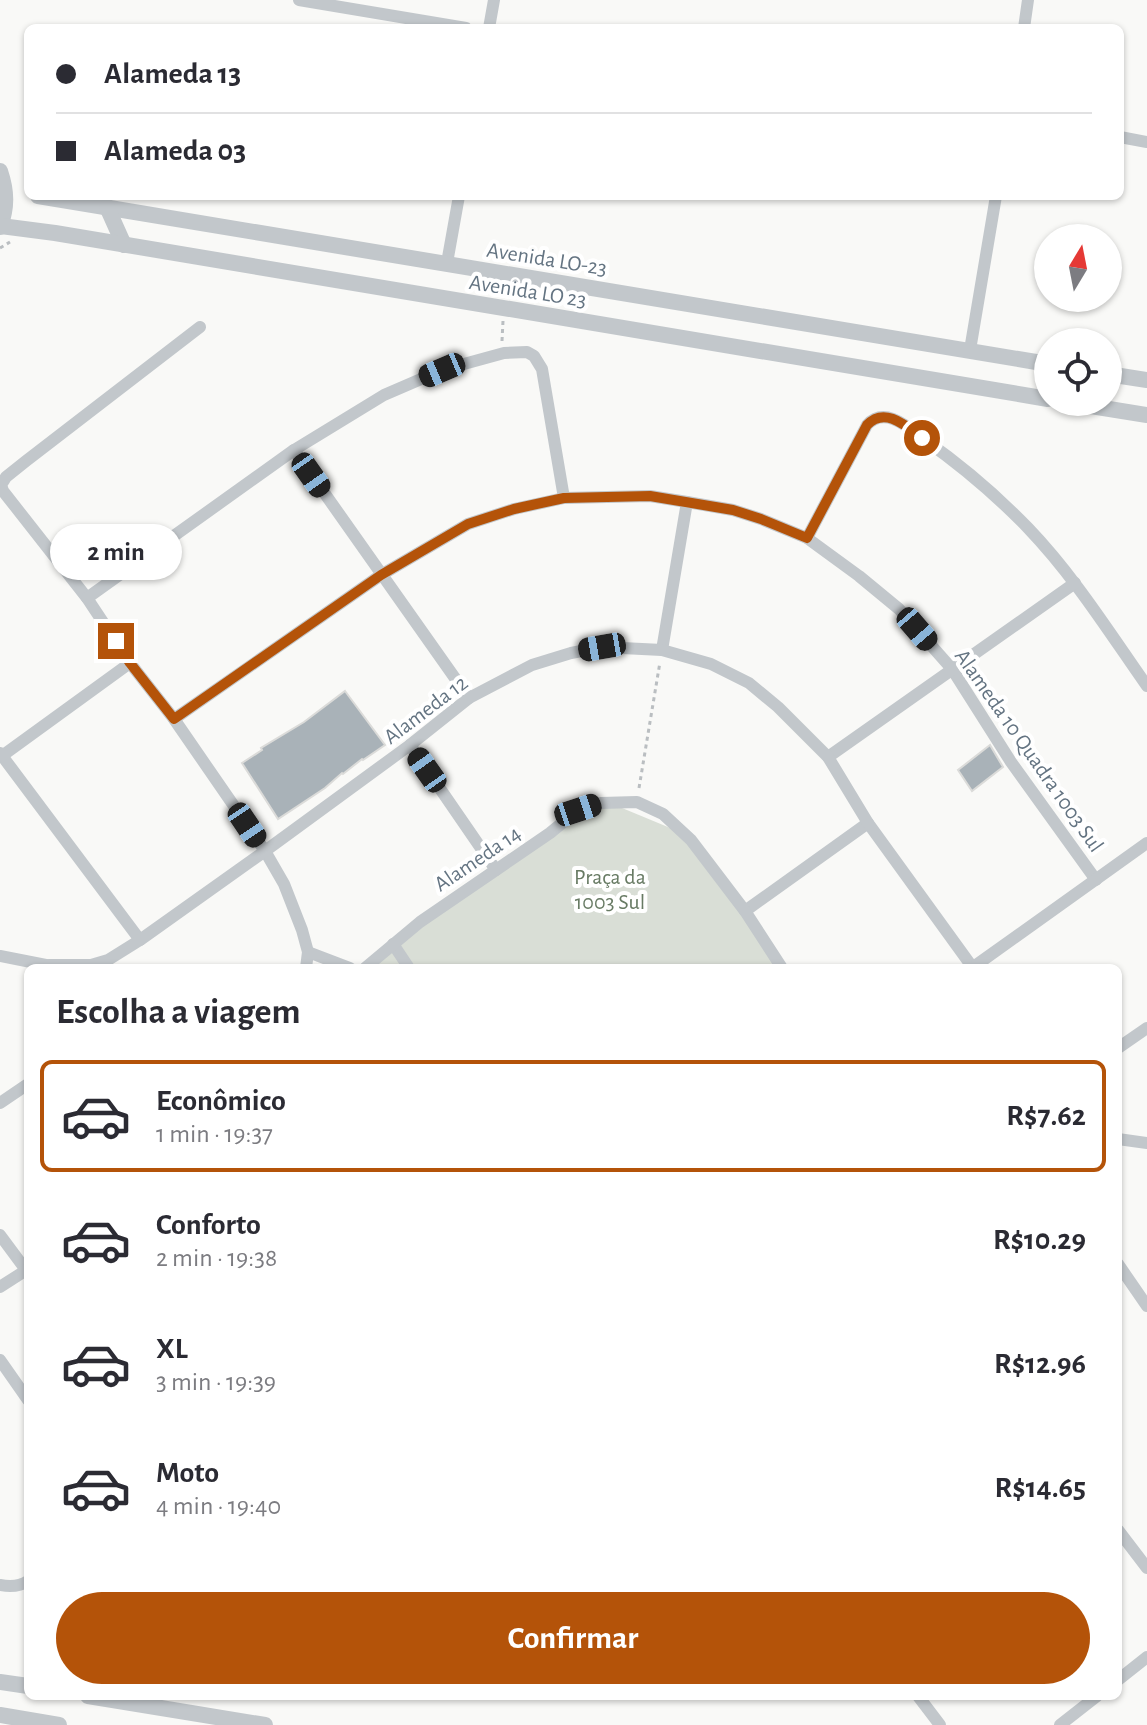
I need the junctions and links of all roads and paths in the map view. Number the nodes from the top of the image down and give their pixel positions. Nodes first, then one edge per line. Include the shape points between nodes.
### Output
1 (299, 0) edge
2 (494, 0) edge
3 (1028, 0) edge
4 (442, 24) edge
5 (490, 24) edge
6 (1025, 24) edge
7 (1124, 138) edge
8 (1147, 142) edge
9 (0, 171) edge
10 (6, 190) junction
11 (24, 193) edge
12 (63, 200) edge
13 (458, 200) edge
14 (995, 200) edge
15 (107, 207) junction
16 (0, 226) edge
17 (124, 245) junction
18 (447, 263) junction
19 (505, 308) junction
20 (200, 327) dead end
21 (970, 350) junction
22 (504, 353) junction
23 (1034, 361) edge
24 (1122, 376) edge
25 (1147, 380) edge
26 (1034, 397) edge
27 (1122, 411) edge
28 (1147, 415) edge
29 (294, 450) junction
30 (564, 498) junction
31 (687, 502) junction
32 (807, 538) junction
33 (381, 575) junction
34 (1075, 583) junction
35 (87, 598) junction
36 (662, 650) junction
37 (130, 663) junction
38 (952, 669) junction
39 (1147, 686) edge
40 (469, 698) junction
41 (174, 719) junction
42 (410, 745) junction
43 (1, 755) edge
44 (828, 757) junction
45 (637, 802) junction
46 (868, 823) junction
47 (1147, 843) edge
48 (265, 851) junction
49 (496, 870) junction
50 (1096, 880) junction
51 (745, 911) junction
52 (140, 940) junction
53 (393, 944) junction
54 (308, 952) junction
55 (0, 956) edge
56 (43, 964) edge
57 (100, 964) edge
58 (306, 964) edge
59 (340, 964) edge
60 (370, 964) edge
61 (406, 964) edge
62 (779, 964) edge
63 (969, 964) edge
64 (978, 964) edge
65 (1147, 1028) edge
66 (1122, 1045) edge
67 (24, 1087) edge
68 (0, 1103) edge
69 (1122, 1140) edge
70 (1147, 1143) edge
71 (0, 1235) edge
72 (24, 1265) edge
73 (1122, 1270) edge
74 (24, 1271) edge
75 (0, 1287) edge
76 (1147, 1306) edge
77 (0, 1360) edge
78 (24, 1394) edge
79 (1122, 1535) edge
80 (1147, 1568) edge
81 (24, 1583) edge
82 (0, 1585) edge
83 (1147, 1657) edge
84 (1122, 1677) edge
85 (0, 1682) edge
86 (24, 1685) edge
87 (112, 1700) edge
88 (921, 1700) edge
89 (1092, 1700) edge
90 (0, 1715) edge
91 (939, 1724) edge
92 (59, 1725) edge
93 (265, 1725) edge
94 (1060, 1725) edge

1 - 4 street
2 - 5 street
3 - 6 street
7 - 8 street
9 - 10 street
10 - 11 street
10 - 16 street
12 - 15 street, Avenida LO-23
13 - 18 street
14 - 21 street
15 - 17 street
15 - 18 street, Avenida LO-23
16 - 17 street, Avenida LO 23
17 - 19 street, Avenida LO 23
18 - 21 street, Avenida LO-23
19 - 22 path
19 - 26 street, Avenida LO 23
20 - 35 street via 1,485
21 - 23 street, Avenida LO-23
22 - 29 street via 442,370 384,395
22 - 30 street via 527,352 542,369
24 - 25 street
27 - 28 street
29 - 33 street
29 - 35 street
30 - 31 street, Alameda 10 Quadra 1003 Sul via 650,496
30 - 33 street, Alameda 10 Quadra 1003 Sul via 468,524
31 - 32 street, Alameda 10 Quadra 1003 Sul via 733,510
31 - 36 street
32 - 34 street via 867,425 880,416 905,426 983,485 1029,528
32 - 38 street, Alameda 10 Quadra 1003 Sul via 899,609
33 - 40 street
33 - 41 street, Alameda 10 Quadra 1003 Sul
34 - 38 street
34 - 39 street
35 - 37 street
36 - 40 street, Alameda 12 via 602,647 571,653 532,665
36 - 44 street, Alameda 12 via 711,664 749,683
36 - 45 path
37 - 41 street
37 - 43 street
38 - 44 street
38 - 50 street, Alameda 10 Quadra 1003 Sul
40 - 42 street, Alameda 12
41 - 48 street
42 - 48 street, Alameda 12
42 - 49 street
43 - 52 street
44 - 46 street, Alameda 12
45 - 49 street, Alameda 14 via 578,810
45 - 51 street via 663,814 691,840
46 - 51 street
46 - 63 street, Alameda 12
47 - 50 street
48 - 52 street, Alameda 12
48 - 54 street via 284,884
49 - 53 street, Alameda 14
50 - 64 street
51 - 62 street
52 - 57 street, Alameda 12
53 - 60 street, Alameda 14
53 - 61 street
54 - 58 street
54 - 59 street
55 - 56 street, Alameda 12
65 - 66 street
67 - 68 street
69 - 70 street
71 - 72 street
73 - 76 street
74 - 75 street
77 - 78 street
79 - 80 street
81 - 82 street
83 - 84 street
85 - 86 street
87 - 93 street
88 - 91 street
89 - 94 street
90 - 92 street

